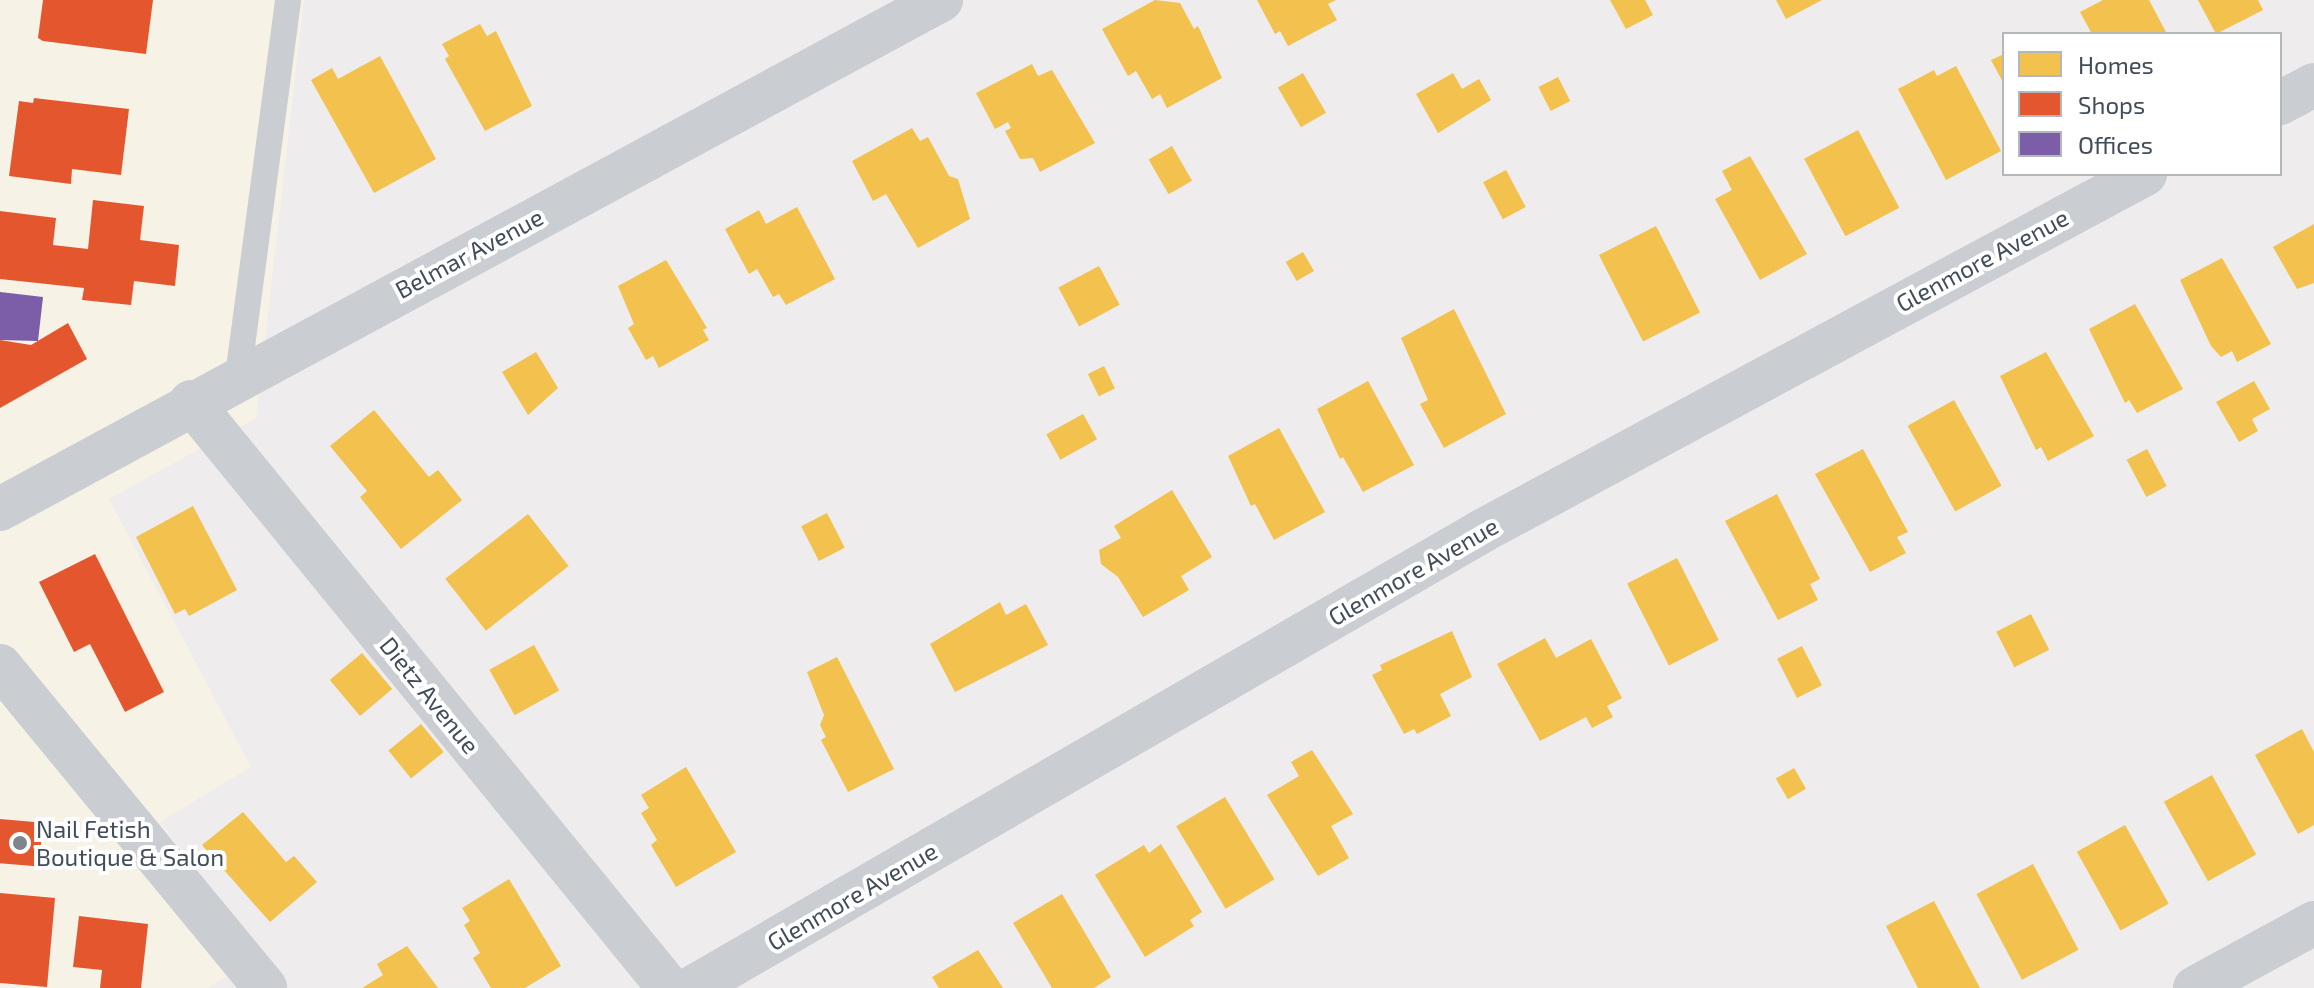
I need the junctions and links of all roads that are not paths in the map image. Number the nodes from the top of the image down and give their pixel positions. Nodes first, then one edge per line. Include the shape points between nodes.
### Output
1 (288, 0) edge
2 (941, 0) edge
3 (2314, 85) edge
4 (2282, 102) edge
5 (2141, 176) edge
6 (238, 376) junction
7 (191, 402) junction
8 (0, 509) edge
9 (0, 666) edge
10 (2314, 923) edge
11 (265, 988) edge
12 (669, 988) edge
13 (692, 988) edge
14 (2195, 988) edge

1 - 6 lane
2 - 6 street, Belmar Avenue
3 - 4 street
5 - 13 street, Glenmore Avenue via 1484,530
6 - 7 street, Belmar Avenue
7 - 8 street, Belmar Avenue
7 - 12 street, Dietz Avenue
9 - 11 street
10 - 14 street

